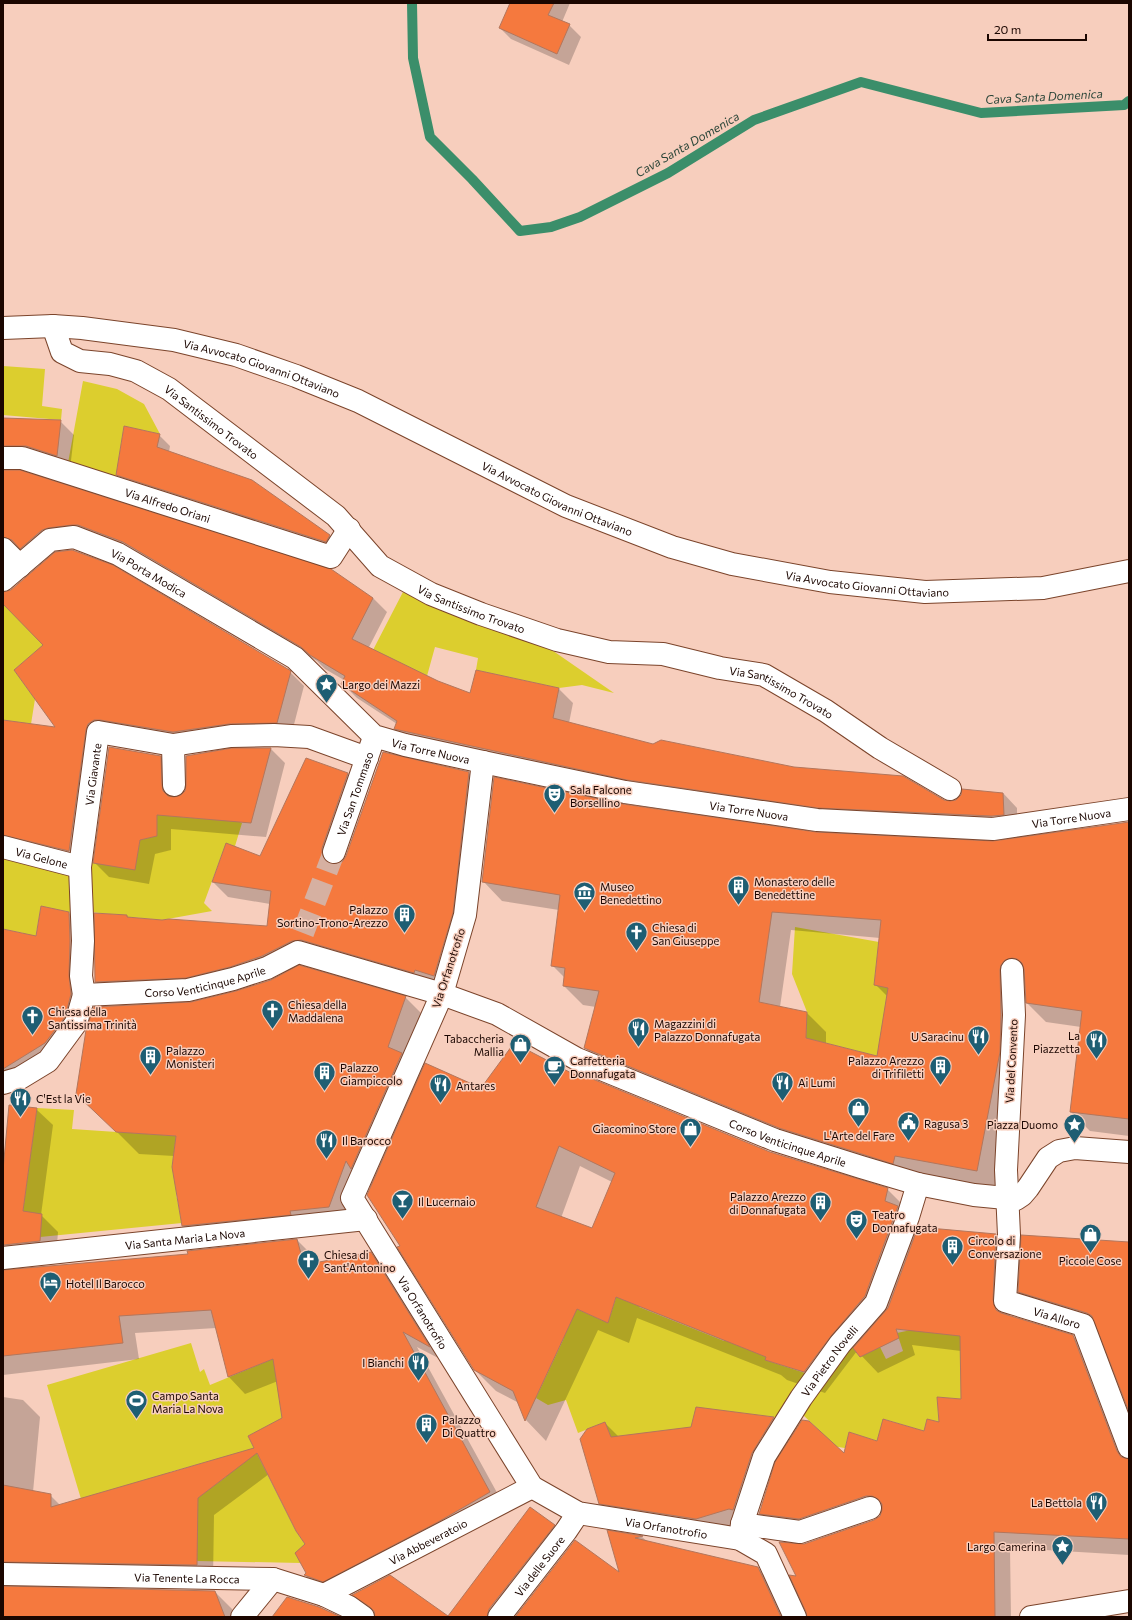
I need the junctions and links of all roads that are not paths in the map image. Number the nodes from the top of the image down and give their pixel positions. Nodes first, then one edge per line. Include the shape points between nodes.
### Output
1 (53, 326) junction
2 (3, 328) edge
3 (3, 458) edge
4 (349, 529) junction
5 (3, 549) edge
6 (20, 566) junction
7 (1129, 571) edge
8 (3, 580) edge
9 (374, 736) junction
10 (173, 745) junction
11 (367, 758) junction
12 (483, 762) junction
13 (174, 785) dead end
14 (950, 788) dead end
15 (1129, 809) edge
16 (3, 847) edge
17 (334, 852) tunnel mouth
18 (80, 867) junction
19 (1012, 970) dead end
20 (442, 994) junction
21 (84, 995) junction
22 (3, 1083) edge
23 (1129, 1152) edge
24 (918, 1184) junction
25 (1007, 1199) junction
26 (366, 1219) junction
27 (3, 1258) edge
28 (1129, 1447) edge
29 (532, 1487) junction
30 (870, 1508) dead end
31 (578, 1513) junction
32 (741, 1532) junction
33 (3, 1574) edge
34 (273, 1579) junction
35 (324, 1595) junction
36 (1129, 1601) edge
37 (242, 1617) edge
38 (363, 1617) edge
39 (499, 1617) edge
40 (795, 1617) edge
41 (1031, 1617) edge

1 - 2 street, Via Avvocato Giovanni Ottaviano
1 - 4 street, Via Santissimo Trovato via 62,352 80,361 110,364 136,371 168,389 336,516
1 - 7 street, Via Avvocato Giovanni Ottaviano via 174,340 236,355 296,376 358,401 566,506 672,548 732,564 830,582 925,592 1043,588
3 - 4 street, Via Alfredo Oriani via 22,458 331,557
4 - 14 street, Via Santissimo Trovato via 380,566 431,594 488,616 557,640 609,652 663,654 720,668 764,675 826,711 880,748
5 - 6 street
6 - 8 street, Via Porta Modica
6 - 9 street, Via Porta Modica via 50,540 74,537 118,554 295,658
9 - 11 street, Via San Tommaso
9 - 12 street, Via Torre Nuova
10 - 11 street, Via Giavante via 232,736 309,737
10 - 13 street
10 - 18 street, Via Giavante via 98,732
11 - 17 street, Via San Tommaso
12 - 15 street, Via Torre Nuova via 625,792 817,820 993,829
12 - 20 street, Via Orfanotrofio via 466,915
16 - 18 street, Via Gelone
18 - 21 street, Via Giavante via 83,941 81,976
19 - 25 street, Via del Convento via 1014,1015 1006,1170
20 - 21 street, Corso Venticinque Aprile via 301,943 267,968 188,990
20 - 24 street, Corso Venticinque Aprile via 497,1014 577,1059 775,1140
20 - 26 street, Via Orfanotrofio via 352,1198
21 - 22 street via 76,1023 48,1062 20,1078
23 - 25 street via 1066,1148 1048,1158 1022,1195 1016,1199
24 - 25 street, Corso Venticinque Aprile
24 - 32 street, Via Pietro Novelli via 876,1303 835,1350 801,1398 764,1458
25 - 28 street, Via Alloro via 1009,1235 1005,1302 1083,1325
26 - 27 street, Via Santa Maria La Nova
26 - 29 street, Via Orfanotrofio
29 - 31 street, Via Orfanotrofio
29 - 35 street, Via Abbeveratoio
30 - 32 street via 800,1532
31 - 32 street, Via Orfanotrofio
31 - 39 street, Via delle Suore
32 - 40 street, Via Orfanotrofio via 766,1554
33 - 34 street, Via Tenente La Rocca
34 - 35 street, Via Tenente La Rocca
34 - 37 street
35 - 38 street, Via Tenente La Rocca
36 - 41 street

